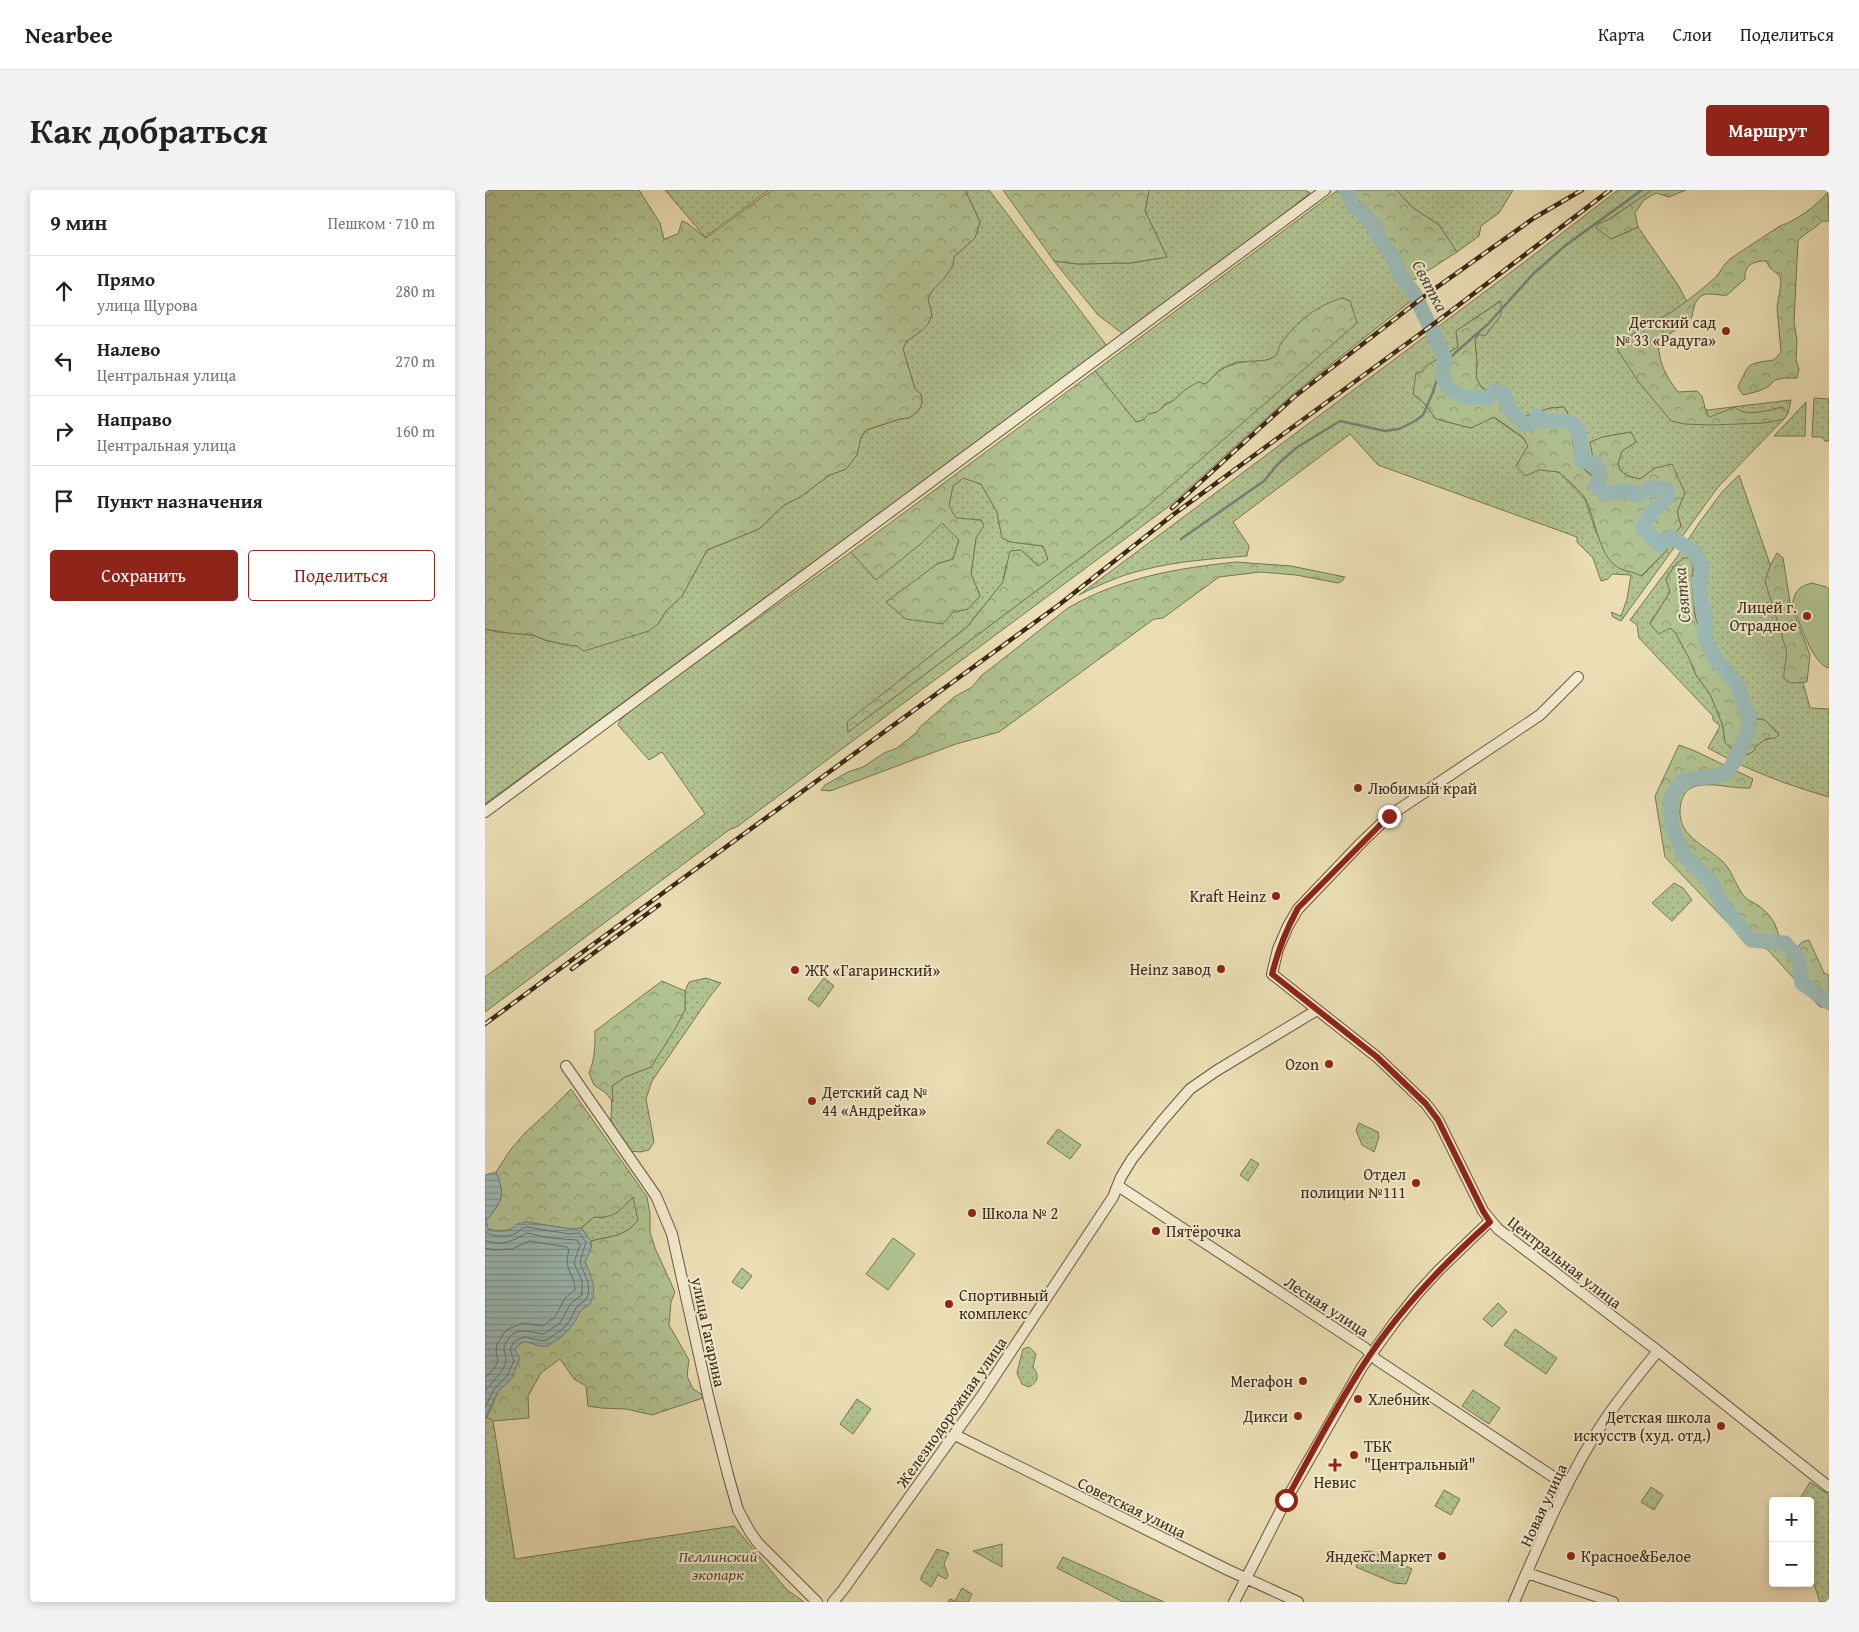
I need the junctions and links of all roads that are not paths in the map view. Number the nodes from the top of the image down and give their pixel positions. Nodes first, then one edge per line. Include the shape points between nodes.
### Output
1 (1325, 190) edge
2 (1578, 678) dead end
3 (485, 812) edge
4 (1317, 1010) junction
5 (566, 1066) dead end
6 (1119, 1186) junction
7 (1490, 1222) junction
8 (1658, 1351) junction
9 (1371, 1354) junction
10 (955, 1435) junction
11 (1567, 1486) junction
12 (1829, 1486) edge
13 (1527, 1573) junction
14 (1247, 1579) junction
15 (817, 1602) edge
16 (833, 1602) edge
17 (1234, 1602) edge
18 (1298, 1602) edge
19 (1514, 1602) edge
20 (1613, 1602) edge

1 - 3 street
2 - 4 street, Центральная улица via 1540,715 1389,816 1298,908 1278,949 1272,974
4 - 6 street, Железнодорожная улица via 1191,1089 1132,1159
4 - 7 street, Центральная улица via 1377,1057 1433,1111
5 - 15 street, улица Гагарина via 656,1196 672,1234 709,1400 741,1516 758,1543
6 - 9 street, Лесная улица
6 - 10 street, Железнодорожная улица
7 - 8 street, Центральная улица
7 - 9 street via 1418,1292
8 - 11 street, Новая улица via 1607,1417
8 - 12 street, Центральная улица
9 - 11 street, Лесная улица
9 - 14 street via 1286,1500
10 - 14 street, Советская улица
10 - 16 street, Железнодорожная улица
11 - 13 street, Новая улица
13 - 19 street, Новая улица
13 - 20 street
14 - 17 street
14 - 18 street, Советская улица

